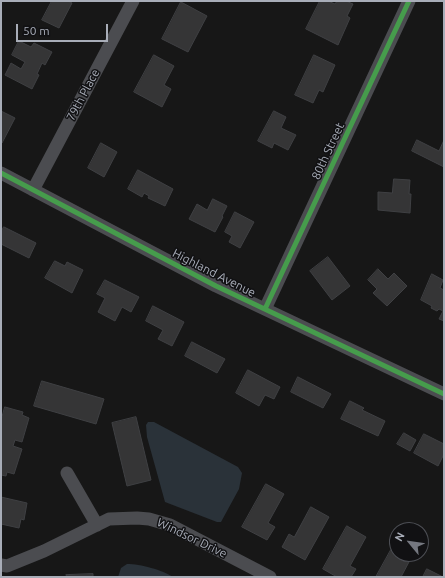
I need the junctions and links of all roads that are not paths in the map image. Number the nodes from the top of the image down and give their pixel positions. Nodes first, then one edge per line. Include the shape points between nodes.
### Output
1 (132, 1) edge
2 (409, 1) edge
3 (1, 173) edge
4 (33, 190) junction
5 (265, 309) junction
6 (444, 394) edge
7 (67, 473) dead end
8 (97, 525) junction
9 (6, 569) edge
10 (270, 577) edge

1 - 4 street, 79th Place
2 - 5 street, 80th Street
3 - 4 street, Highland Avenue
4 - 5 street, Highland Avenue
5 - 6 street, Highland Avenue
7 - 8 street
8 - 9 street, Windsor Drive
8 - 10 street, Windsor Drive via 109,519 137,518 159,521

